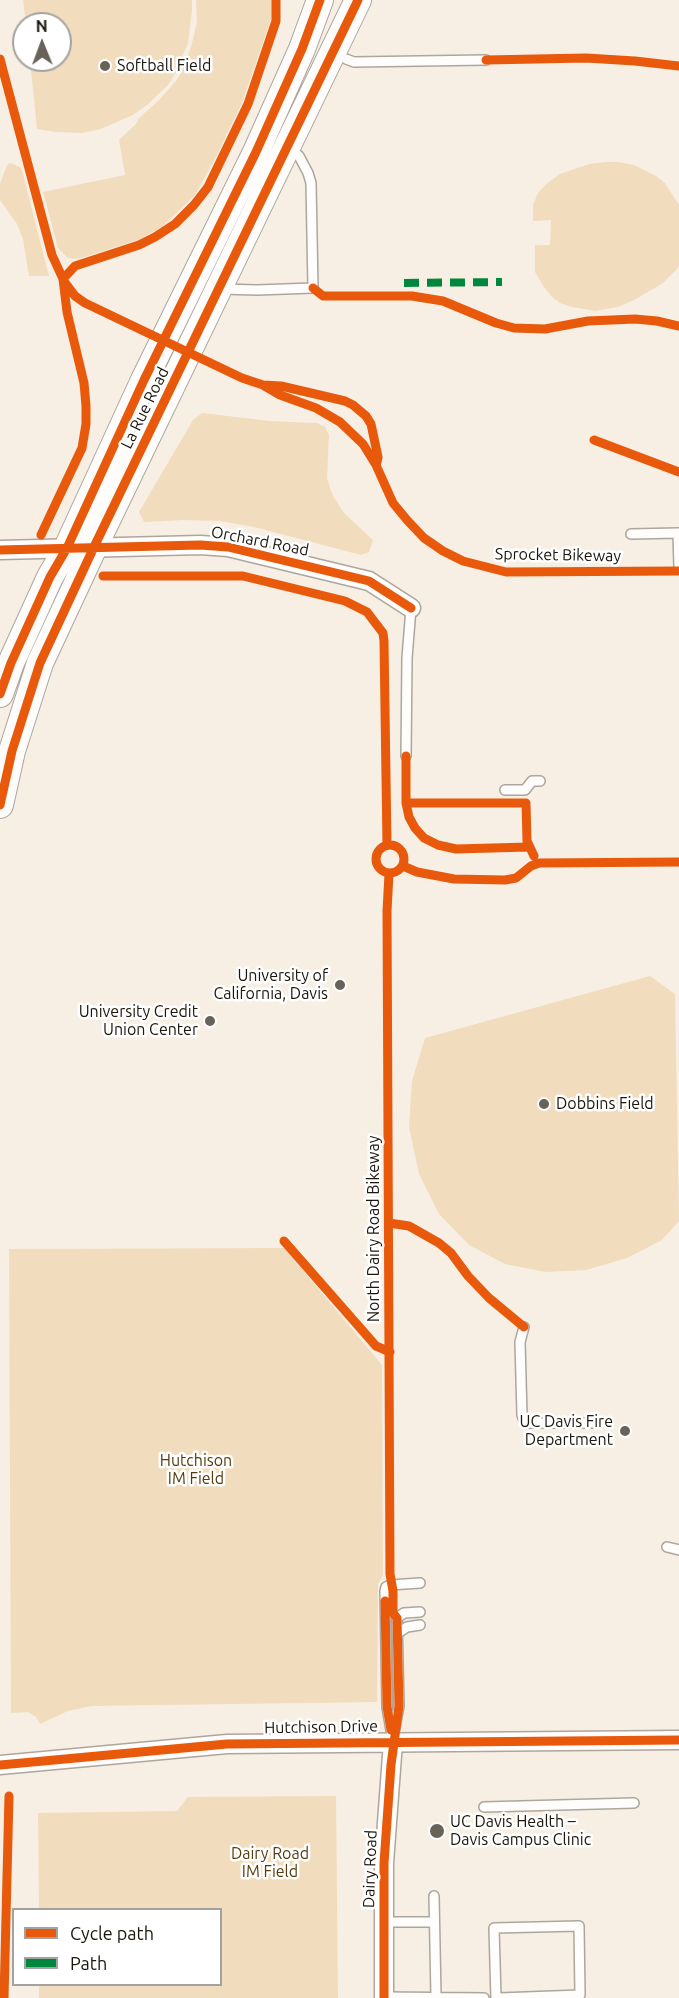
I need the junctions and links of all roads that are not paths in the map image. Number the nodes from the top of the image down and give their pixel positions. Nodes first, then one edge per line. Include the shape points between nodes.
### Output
1 (306, 0) edge
2 (320, 0) edge
3 (358, 0) edge
4 (375, 0) edge
5 (302, 49) junction
6 (346, 59) junction
7 (486, 60) dead end
8 (314, 94) junction
9 (287, 148) junction
10 (205, 286) junction
11 (631, 534) dead end
12 (94, 547) junction
13 (67, 548) junction
14 (0, 550) edge
15 (679, 567) edge
16 (411, 608) joint
17 (0, 694) edge
18 (406, 756) dead end
19 (540, 781) dead end
20 (505, 790) dead end
21 (0, 805) edge
22 (524, 1327) dead end
23 (594, 1423) dead end
24 (667, 1547) dead end
25 (679, 1550) edge
26 (420, 1583) dead end
27 (420, 1612) dead end
28 (420, 1625) dead end
29 (398, 1633) junction
30 (679, 1740) edge
31 (393, 1742) junction
32 (0, 1765) edge
33 (634, 1803) dead end
34 (484, 1807) dead end
35 (434, 1896) dead end
36 (383, 1922) junction
37 (434, 1922) junction
38 (436, 1997) edge
39 (384, 1998) edge
40 (484, 1998) edge
41 (497, 1998) edge

1 - 5 main road
2 - 5 main road, La Rue Road
3 - 8 main road, La Rue Road
4 - 6 main road
5 - 10 main road, La Rue Road via 256,152
6 - 7 lane
6 - 8 main road via 335,81
8 - 9 main road, La Rue Road
9 - 10 main road, La Rue Road
9 - 10 lane via 299,156 312,183 312,288 256,290
10 - 12 main road, La Rue Road
10 - 13 main road, La Rue Road via 144,380
11 - 15 lane via 678,533
12 - 13 street, Orchard Road
12 - 16 street, Orchard Road via 228,548 369,581
12 - 21 main road, La Rue Road via 40,663 12,751
13 - 14 street, Orchard Road
13 - 17 main road, La Rue Road via 50,577
16 - 18 lane
19 - 20 lane via 532,781 525,790
22 - 23 lane via 520,1342 525,1423
24 - 25 lane
26 - 31 lane via 390,1585 385,1591 387,1707
27 - 29 lane via 400,1615
28 - 29 lane
29 - 31 lane via 399,1706
30 - 31 street, Hutchison Drive
31 - 32 street, Hutchison Drive via 227,1744
31 - 36 street, Dairy Road
33 - 34 lane
35 - 37 lane
36 - 37 lane
36 - 39 street, Dairy Road
37 - 38 lane
38 - 39 lane
38 - 40 lane
41 - 41 lane via 580,1995 579,1926 494,1928

